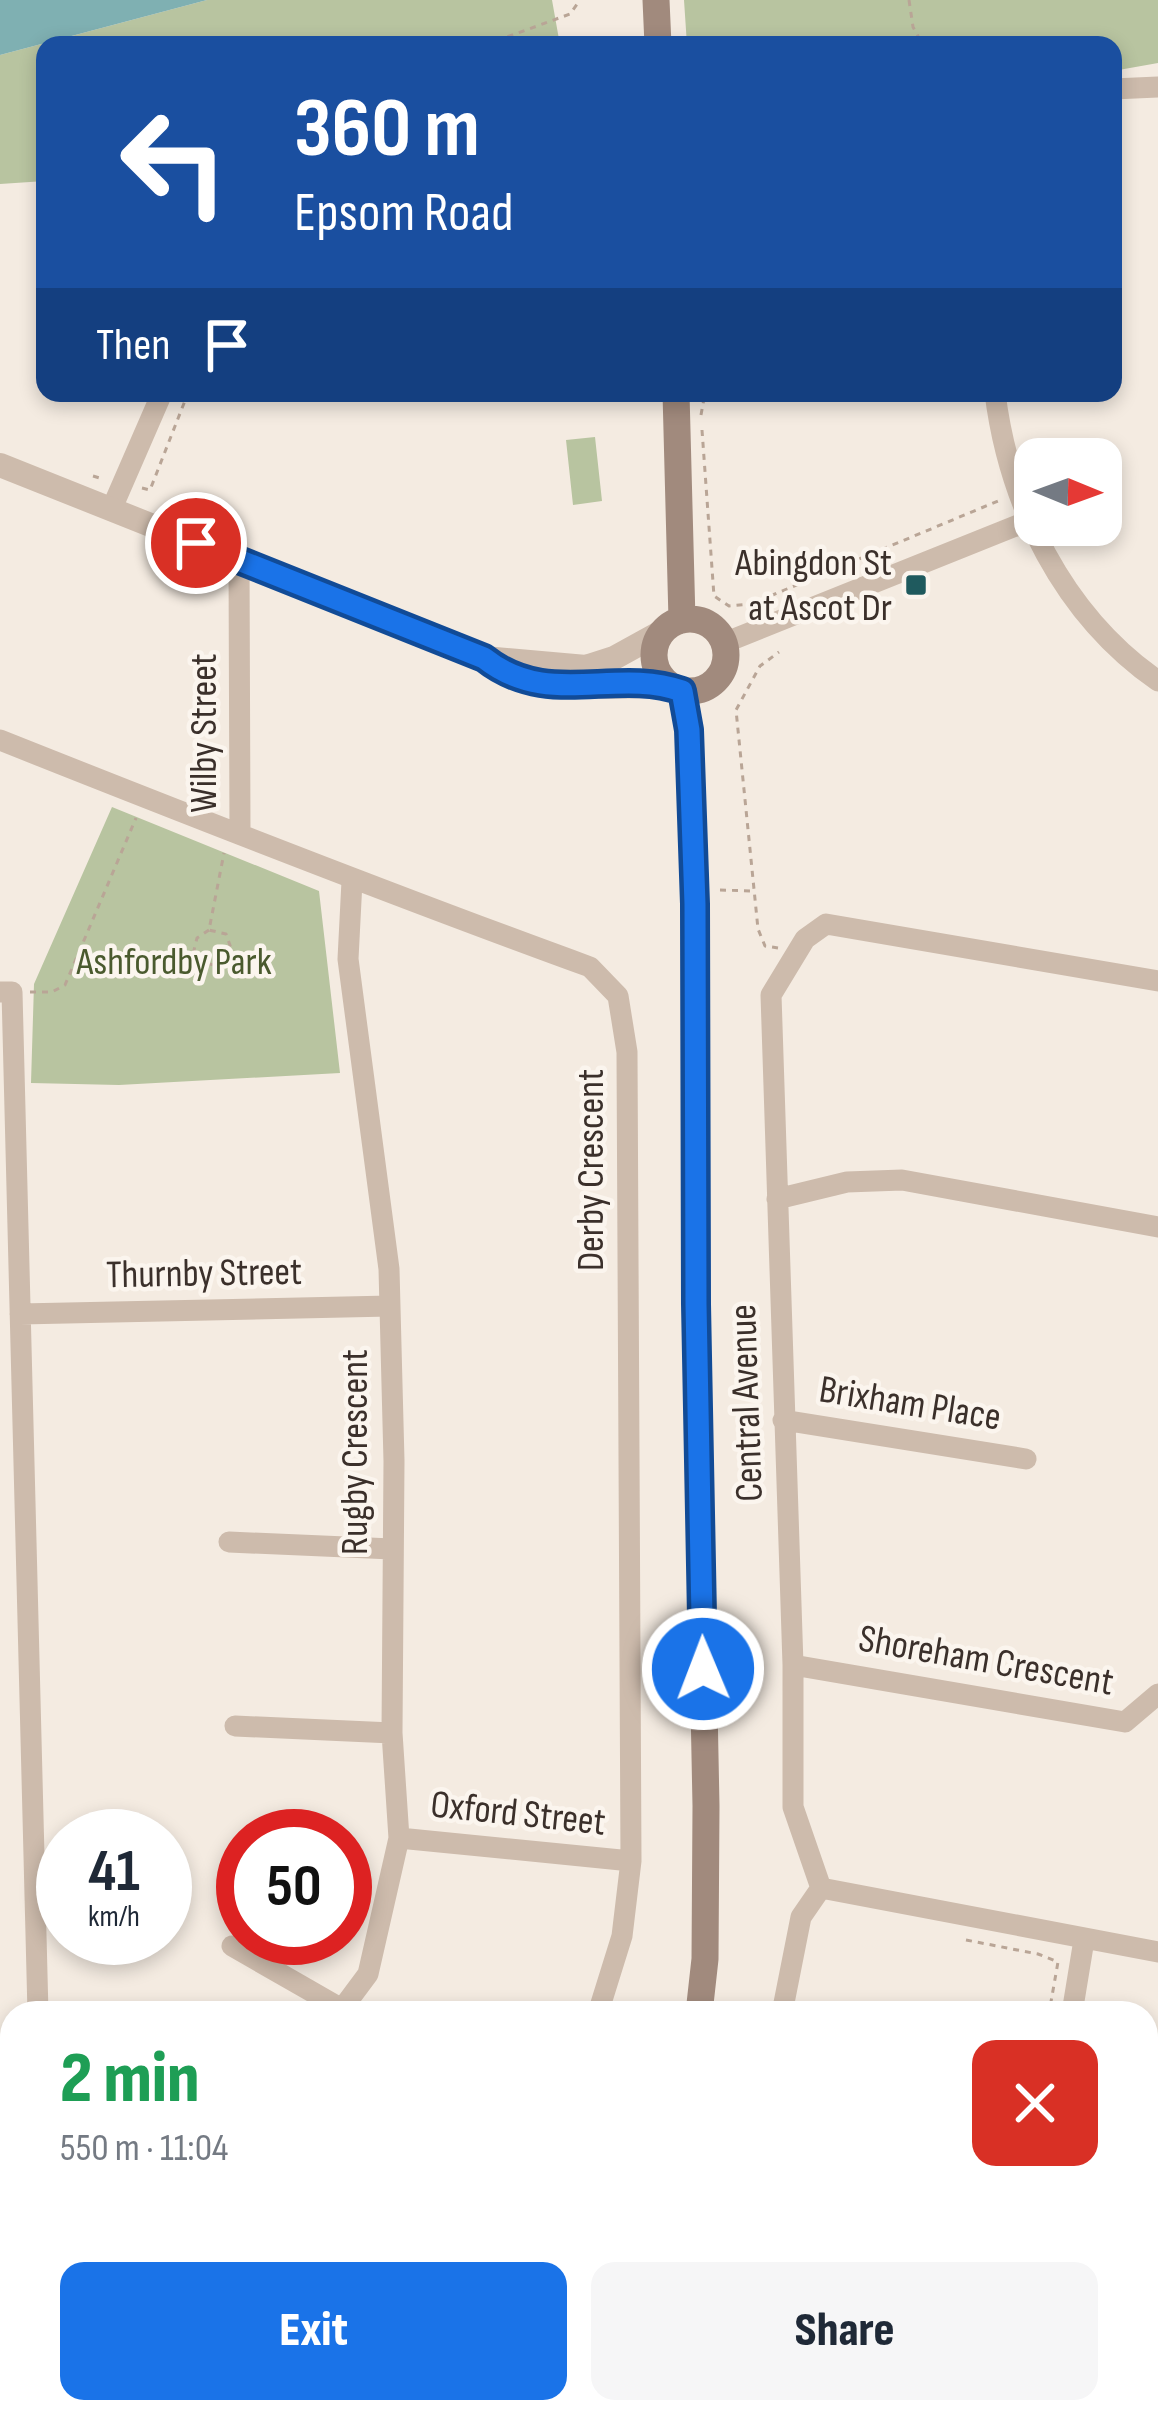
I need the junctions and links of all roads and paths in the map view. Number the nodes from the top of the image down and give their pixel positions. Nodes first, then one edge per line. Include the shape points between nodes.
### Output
1 (580, 0) edge
2 (656, 0) edge
3 (909, 0) edge
4 (509, 36) edge
5 (658, 36) edge
6 (918, 36) edge
7 (1158, 87) edge
8 (1122, 89) edge
9 (158, 402) edge
10 (184, 402) edge
11 (676, 402) edge
12 (703, 402) edge
13 (996, 402) edge
14 (0, 465) edge
15 (1014, 481) edge
16 (150, 490) dead end
17 (995, 504) dead end
18 (112, 508) junction
19 (1014, 527) edge
20 (1043, 546) edge
21 (239, 560) junction
22 (672, 626) junction
23 (724, 644) junction
24 (779, 652) dead end
25 (484, 658) junction
26 (1158, 681) edge
27 (678, 689) junction
28 (0, 740) edge
29 (137, 817) dead end
30 (240, 833) junction
31 (225, 851) dead end
32 (352, 881) junction
33 (714, 890) dead end
34 (754, 891) junction
35 (209, 930) junction
36 (786, 948) dead end
37 (1158, 981) edge
38 (6, 992) edge
39 (777, 1199) junction
40 (1158, 1227) edge
41 (390, 1306) junction
42 (20, 1314) junction
43 (783, 1420) junction
44 (1025, 1459) dead end
45 (229, 1543) dead end
46 (392, 1549) junction
47 (793, 1665) junction
48 (1158, 1694) edge
49 (235, 1726) dead end
50 (392, 1733) junction
51 (398, 1838) junction
52 (631, 1861) junction
53 (821, 1888) junction
54 (966, 1940) dead end
55 (1084, 1940) junction
56 (1158, 1952) edge
57 (264, 1965) edge
58 (38, 2001) edge
59 (324, 2001) edge
60 (348, 2001) edge
61 (602, 2001) edge
62 (700, 2001) edge
63 (784, 2001) edge
64 (1051, 2001) edge
65 (1074, 2001) edge

1 - 4 path via 569,14
2 - 5 main road
3 - 6 path
7 - 8 street
9 - 18 street
10 - 16 path
11 - 22 main road
12 - 17 path via 714,596 729,606 751,604
13 - 15 street
14 - 18 street
18 - 21 street
19 - 23 street
20 - 26 street via 1088,614
21 - 25 street
21 - 30 street, Wilby Street
22 - 23 main road via 702,621
22 - 25 street via 586,667
22 - 27 main road via 654,652 658,673
23 - 27 main road via 721,675 704,689
24 - 34 path via 760,666 736,710
25 - 27 street via 505,674 555,686
27 - 62 main road via 689,730 695,904 706,1806
28 - 30 street, Derby Crescent
29 - 38 path via 65,985
30 - 32 street, Derby Crescent
31 - 35 path
32 - 41 street, Rugby Crescent via 348,959
32 - 52 street, Derby Crescent via 590,967 618,996 627,1052
33 - 34 path
34 - 36 path via 765,946
35 - 35 path via 226,934 232,951 206,965 194,950
37 - 39 street, Central Avenue via 826,924 805,939 771,995
38 - 42 street
39 - 40 street via 847,1182 902,1180
39 - 43 street, Central Avenue
41 - 42 street, Thurnby Street
41 - 46 street, Rugby Crescent
42 - 58 street
43 - 44 street, Brixham Place
43 - 47 street, Central Avenue
45 - 46 street
46 - 50 street, Rugby Crescent
47 - 48 street, Shoreham Crescent via 1125,1722
47 - 53 street, Central Avenue via 793,1807
49 - 50 street
50 - 51 street, Rugby Crescent
51 - 52 street, Oxford Street
51 - 60 street, Rugby Crescent via 368,1974
52 - 61 street, Derby Crescent via 622,1936
53 - 55 street
53 - 63 street via 801,1917
54 - 64 path via 1058,1962
55 - 56 street
55 - 65 street
57 - 59 street

